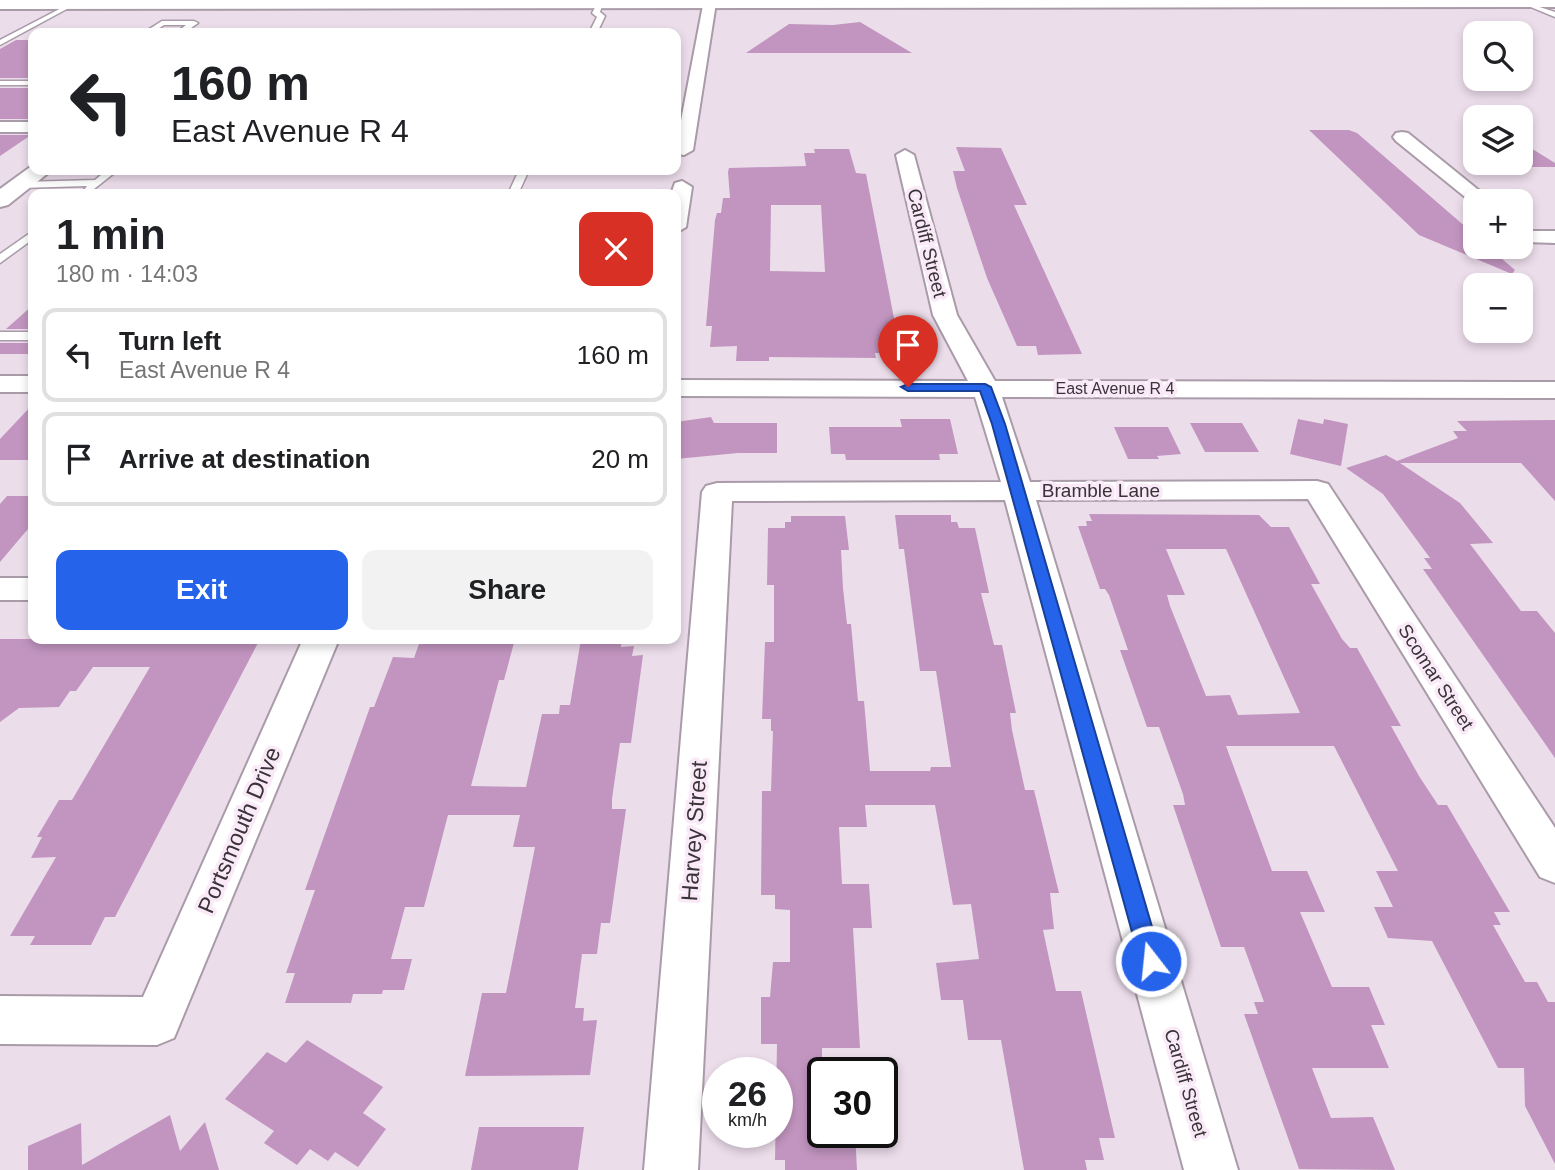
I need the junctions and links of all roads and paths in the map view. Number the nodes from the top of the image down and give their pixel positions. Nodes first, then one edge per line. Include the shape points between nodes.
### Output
1 (896, 1) edge
2 (1061, 1) edge
3 (1334, 1) edge
4 (1453, 1) edge
5 (266, 2) edge
6 (720, 2) edge
7 (1523, 2) edge
8 (1555, 2) edge
9 (600, 3) junction
10 (0, 4) edge
11 (73, 4) junction
12 (1555, 15) edge
13 (244, 19) dead end
14 (28, 28) edge
15 (28, 28) edge
16 (155, 28) edge
17 (187, 28) edge
18 (595, 28) edge
19 (0, 43) edge
20 (0, 73) edge
21 (28, 73) edge
22 (0, 83) edge
23 (28, 83) edge
24 (0, 127) edge
25 (28, 127) edge
26 (1402, 137) dead end
27 (684, 150) dead end
28 (905, 155) dead end
29 (34, 175) edge
30 (107, 175) edge
31 (97, 183) junction
32 (21, 185) junction
33 (682, 187) dead end
34 (90, 189) edge
35 (1467, 189) edge
36 (681, 194) edge
37 (0, 200) edge
38 (1533, 236) edge
39 (1555, 237) edge
40 (28, 238) edge
41 (0, 260) edge
42 (28, 335) edge
43 (0, 336) edge
44 (0, 384) edge
45 (28, 384) edge
46 (985, 387) junction
47 (681, 388) edge
48 (1555, 390) edge
49 (1016, 490) junction
50 (1317, 490) joint
51 (717, 492) joint
52 (0, 589) edge
53 (28, 589) edge
54 (319, 644) edge
55 (1555, 864) edge
56 (0, 1020) edge
57 (671, 1170) edge
58 (1211, 1170) edge

1 - 2 main road
1 - 6 main road
2 - 3 main road
3 - 4 main road
4 - 7 main road
5 - 9 main road
5 - 11 main road
5 - 13 main road
6 - 9 main road
6 - 27 street
7 - 8 main road
7 - 12 lane
9 - 18 lane
10 - 11 main road
11 - 15 lane
14 - 19 lane
16 - 17 lane via 163,23 194,23
20 - 21 lane
22 - 23 lane
24 - 25 street
26 - 35 street
28 - 46 street, Cardiff Street via 945,315
29 - 32 main road
30 - 31 lane
31 - 32 lane
31 - 34 lane
32 - 37 main road
33 - 36 street
38 - 39 street
40 - 41 lane
42 - 43 lane
44 - 45 street
46 - 47 street, East Avenue R 4
46 - 48 street, East Avenue R 4
46 - 49 street, Cardiff Street
49 - 50 street, Bramble Lane
49 - 51 street, Bramble Lane
49 - 58 street, Cardiff Street
50 - 55 street, Scomar Street
51 - 57 street, Harvey Street
52 - 53 street
54 - 56 street, Portsmouth Drive via 157,1021

